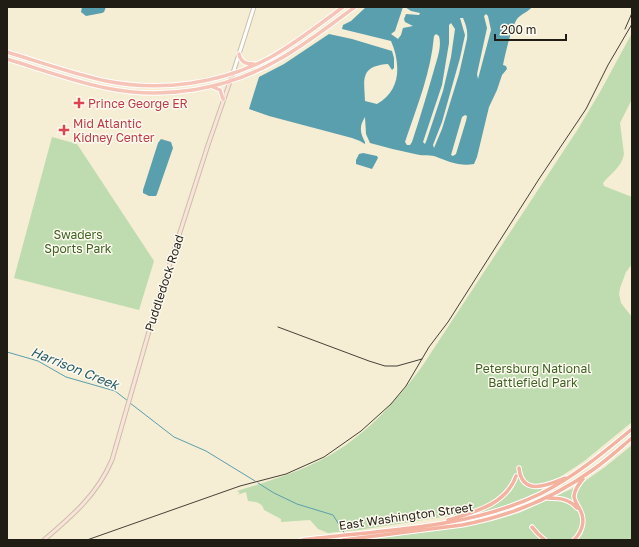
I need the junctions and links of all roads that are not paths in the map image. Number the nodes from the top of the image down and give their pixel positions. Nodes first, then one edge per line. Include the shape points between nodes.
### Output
1 (254, 7) edge
2 (343, 7) edge
3 (355, 7) edge
4 (7, 52) edge
5 (239, 54) junction
6 (7, 59) edge
7 (255, 64) junction
8 (233, 73) junction
9 (230, 81) junction
10 (210, 87) junction
11 (223, 99) junction
12 (632, 429) edge
13 (632, 438) edge
14 (519, 468) dead end
15 (577, 472) junction
16 (587, 474) junction
17 (516, 476) dead end
18 (547, 498) junction
19 (438, 524) junction
20 (44, 540) edge
21 (302, 540) edge
22 (344, 540) edge
23 (542, 540) edge
24 (545, 540) edge
25 (572, 540) edge

1 - 5 street, Puddledock Road
2 - 7 main road via 288,46
3 - 9 main road via 280,60
4 - 8 main road via 97,79 129,84 179,85
5 - 7 main road via 244,63
5 - 8 street, Puddledock Road
6 - 10 main road via 116,90 163,93
7 - 8 main road
8 - 9 main road, Puddledock Road
9 - 10 main road
9 - 11 main road, Puddledock Road
10 - 11 main road via 220,90
11 - 20 main road, Puddledock Road via 156,307 114,454 91,496
12 - 15 highway, East Washington Street
13 - 16 highway, East Washington Street
14 - 15 highway via 524,482 536,487
15 - 19 highway, East Washington Street via 548,490 509,507 478,517
16 - 18 highway, East Washington Street
16 - 25 highway via 578,484 575,493 583,522 581,532
17 - 19 highway via 509,490 494,503
18 - 22 highway, East Washington Street via 514,512 478,522
18 - 25 highway via 564,499 578,509 581,525
19 - 21 highway, East Washington Street
23 - 24 highway via 531,527

